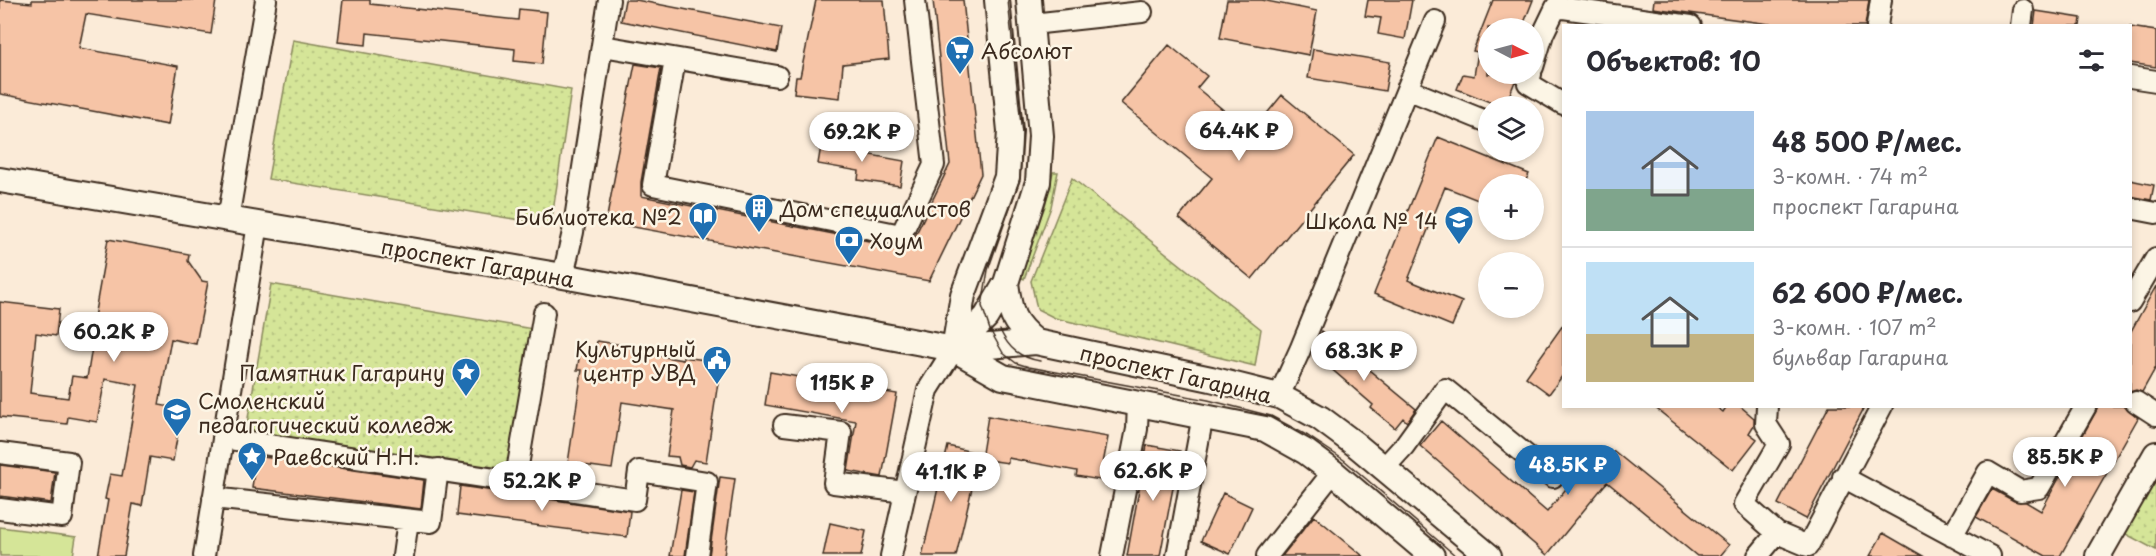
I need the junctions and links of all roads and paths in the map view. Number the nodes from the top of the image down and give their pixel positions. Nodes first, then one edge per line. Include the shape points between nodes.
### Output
1 (266, 0) edge
2 (609, 0) edge
3 (915, 0) edge
4 (998, 0) edge
5 (1029, 0) edge
6 (1881, 0) edge
7 (1142, 12) dead end
8 (1435, 21) dead end
9 (1032, 24) junction
10 (1677, 24) edge
11 (1877, 24) edge
12 (1544, 32) edge
13 (603, 46) junction
14 (675, 60) junction
15 (777, 76) dead end
16 (2132, 77) edge
17 (2156, 81) edge
18 (1530, 84) edge
19 (1407, 89) junction
20 (1562, 103) edge
21 (1478, 118) edge
22 (0, 180) edge
23 (2132, 208) edge
24 (2156, 213) edge
25 (228, 219) junction
26 (258, 224) junction
27 (2156, 258) edge
28 (563, 276) junction
29 (1006, 283) junction
30 (2132, 299) edge
31 (543, 314) dead end
32 (1036, 342) junction
33 (954, 349) junction
34 (1280, 396) junction
35 (2136, 402) dead end
36 (1138, 403) junction
37 (1767, 408) edge
38 (1881, 408) edge
39 (2085, 408) edge
40 (2156, 414) edge
41 (1203, 415) junction
42 (784, 425) dead end
43 (223, 438) junction
44 (0, 453) edge
45 (2156, 454) edge
46 (1384, 468) junction
47 (438, 470) junction
48 (1333, 472) junction
49 (1553, 477) dead end
50 (1843, 477) junction
51 (514, 483) junction
52 (905, 492) junction
53 (213, 498) junction
54 (0, 509) edge
55 (408, 520) junction
56 (1777, 533) junction
57 (1952, 536) junction
58 (204, 556) edge
59 (403, 556) edge
60 (697, 556) edge
61 (891, 556) edge
62 (1112, 556) edge
63 (1177, 556) edge
64 (1267, 556) edge
65 (1432, 556) edge
66 (1489, 556) edge
67 (1758, 556) edge
68 (1990, 556) edge
69 (2098, 556) edge

1 - 25 street
2 - 13 street
3 - 14 street via 934,165 901,235 653,185
4 - 33 main road via 1010,131 1006,177 963,295
5 - 9 main road
6 - 11 street
7 - 9 street
8 - 19 street
9 - 29 main road via 1040,164 1038,182
10 - 12 street via 1556,7
13 - 14 street
13 - 28 street
14 - 15 street
16 - 17 street
18 - 20 street
19 - 21 street
19 - 34 street
22 - 25 main road, проспект Гагарина
23 - 24 street
25 - 26 main road, проспект Гагарина
26 - 28 main road, проспект Гагарина
26 - 43 street
27 - 30 street
28 - 33 main road, проспект Гагарина
29 - 32 main road via 1009,307 1019,329
29 - 33 main road via 986,317
31 - 51 street
32 - 33 main road, проспект Гагарина
32 - 34 main road, проспект Гагарина
33 - 36 main road, проспект Гагарина via 1003,377
33 - 52 street via 928,390
34 - 46 main road, проспект Гагарина via 1320,418
35 - 40 street
36 - 41 main road, проспект Гагарина
36 - 62 street via 1137,429
37 - 56 street via 1766,424 1779,444 1744,504
38 - 50 street
39 - 57 street via 2040,488 2020,491 1988,472
41 - 48 main road, проспект Гагарина via 1265,429
41 - 63 street
42 - 52 street via 841,432 834,483
43 - 47 street
43 - 53 street
44 - 54 street via 69,462 62,517
45 - 69 main road
46 - 49 street via 1445,389
46 - 66 main road, проспект Гагарина
47 - 51 street
47 - 55 street via 431,522
48 - 64 street
48 - 65 main road, проспект Гагарина
50 - 56 street via 1808,546
50 - 57 street
51 - 60 street via 635,500 639,471 707,482
52 - 61 street
53 - 55 street
53 - 58 street
55 - 59 street
56 - 67 street
57 - 68 street

